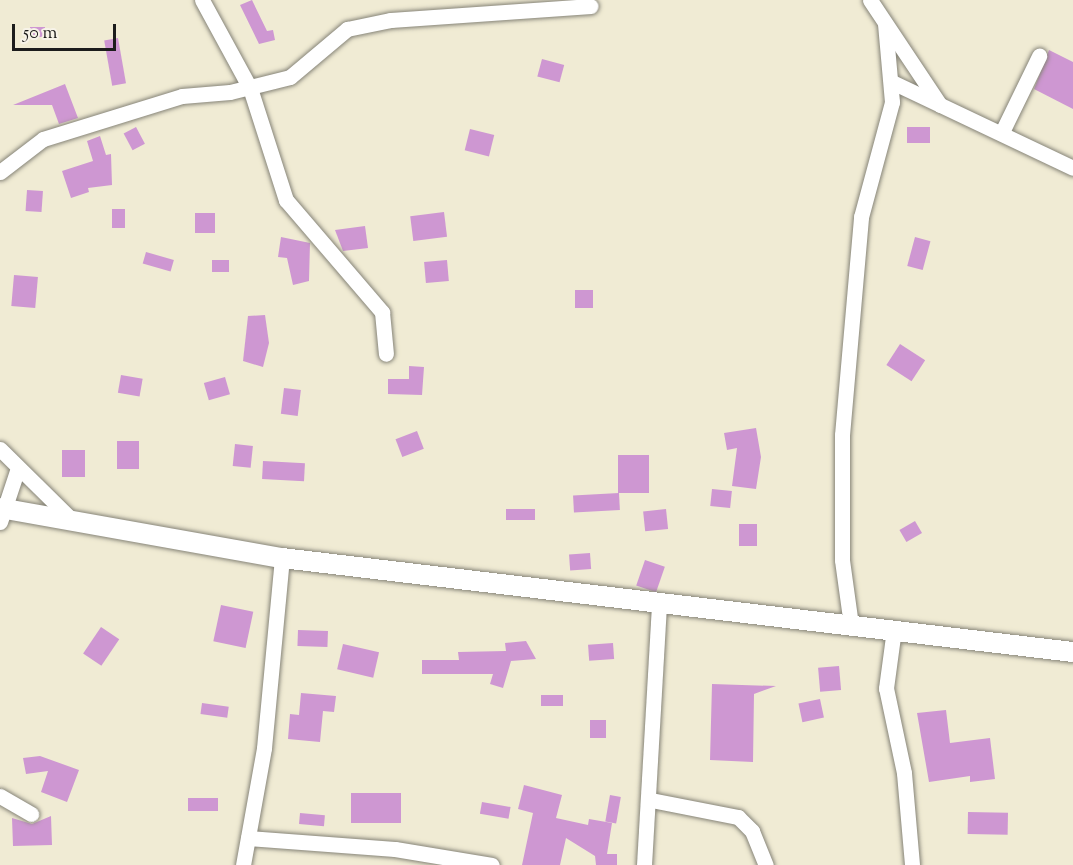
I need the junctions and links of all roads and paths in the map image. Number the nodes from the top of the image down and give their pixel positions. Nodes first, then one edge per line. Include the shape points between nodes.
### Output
1 (202, 0) edge
2 (870, 0) edge
3 (591, 6) dead end
4 (885, 23) junction
5 (1039, 56) dead end
6 (892, 82) junction
7 (250, 88) junction
8 (941, 106) junction
9 (1002, 132) junction
10 (1073, 168) edge
11 (0, 170) edge
12 (386, 354) dead end
13 (0, 449) edge
14 (18, 468) junction
15 (1, 512) edge
16 (71, 519) junction
17 (282, 558) junction
18 (658, 603) junction
19 (850, 625) junction
20 (894, 628) junction
21 (1073, 652) edge
22 (0, 796) edge
23 (651, 800) junction
24 (31, 814) dead end
25 (248, 838) junction
26 (463, 862) edge
27 (243, 865) edge
28 (492, 865) edge
29 (644, 865) edge
30 (766, 865) edge
31 (912, 865) edge

1 - 7 street
2 - 4 street
3 - 7 street via 362,25 339,33 290,77
4 - 6 street
4 - 8 street
5 - 9 street
6 - 8 street
6 - 19 street via 887,129 861,217 847,353 841,519
7 - 11 street via 182,96 43,139
7 - 12 street via 286,200 382,312
8 - 9 street
9 - 10 street
13 - 14 street
14 - 15 street
14 - 16 street
15 - 16 street
16 - 17 street
17 - 18 street
17 - 25 street via 270,694
18 - 19 street
18 - 23 street
19 - 20 street
20 - 21 street
20 - 31 street via 886,688 904,773
22 - 24 street
23 - 29 street
23 - 30 street via 738,817 752,831
25 - 26 street
25 - 27 street
26 - 28 street

